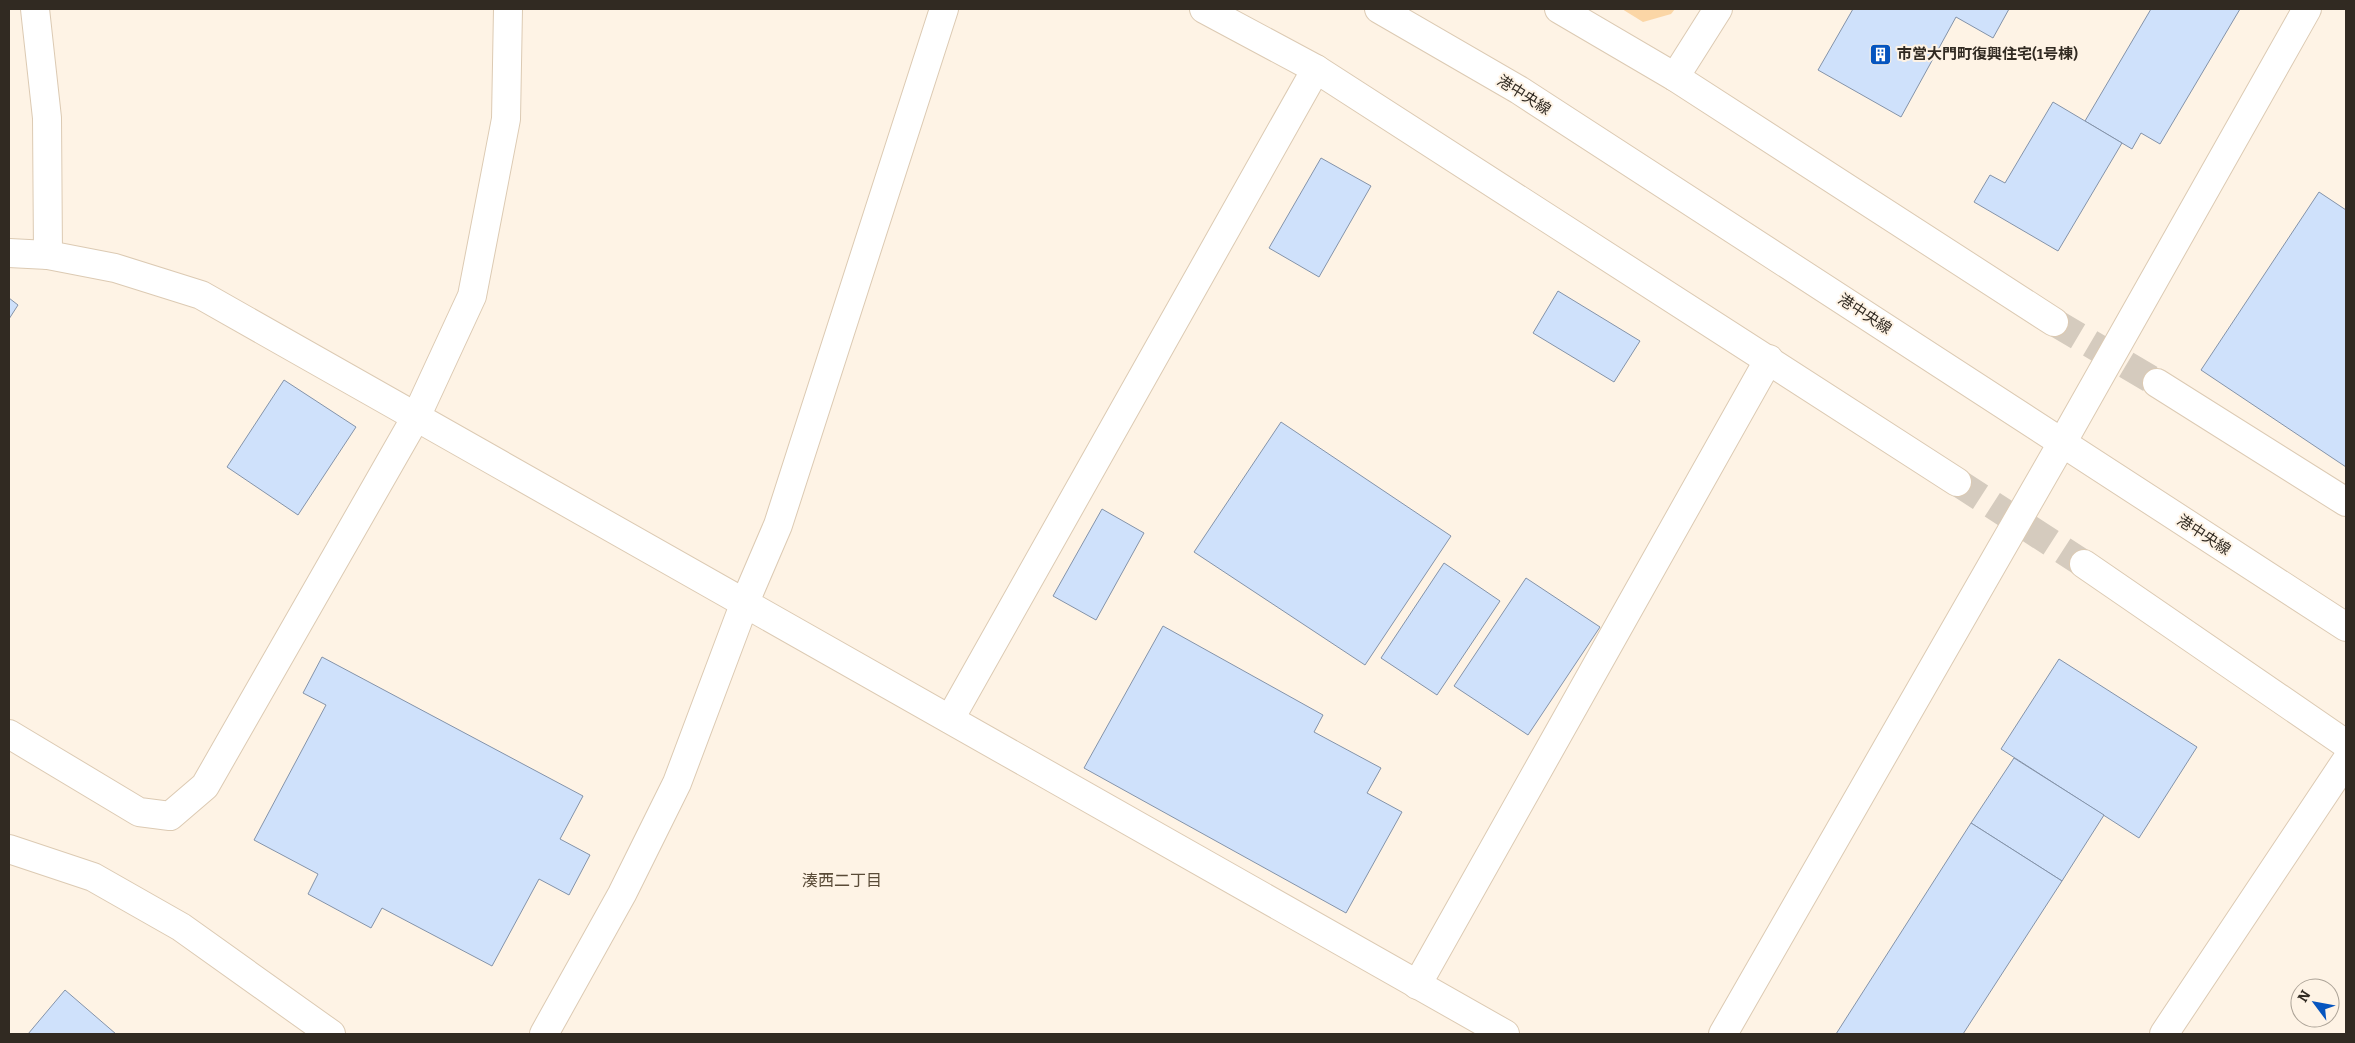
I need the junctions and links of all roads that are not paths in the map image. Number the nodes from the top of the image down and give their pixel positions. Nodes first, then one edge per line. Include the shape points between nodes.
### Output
1 (35, 9) edge
2 (508, 9) edge
3 (944, 9) edge
4 (1204, 9) edge
5 (1379, 9) edge
6 (1559, 9) edge
7 (1718, 9) edge
8 (2307, 9) edge
9 (1316, 69) junction
10 (1675, 77) junction
11 (9, 253) edge
12 (48, 256) junction
13 (2054, 322) tunnel mouth
14 (1769, 359) junction
15 (2156, 382) tunnel mouth
16 (416, 417) junction
17 (2062, 443) junction
18 (1957, 482) tunnel mouth
19 (2346, 502) edge
20 (2084, 564) tunnel mouth
21 (745, 602) junction
22 (2346, 627) edge
23 (950, 719) junction
24 (9, 734) edge
25 (2346, 744) edge
26 (2346, 761) edge
27 (9, 848) edge
28 (1417, 985) junction
29 (331, 1034) edge
30 (544, 1034) edge
31 (1505, 1034) edge
32 (1723, 1034) edge
33 (2164, 1034) edge

1 - 12 street via 47,118
2 - 16 street via 506,119 472,296
3 - 21 street via 778,525
4 - 9 street
5 - 17 street, 港中央線 via 1519,90
6 - 10 street
7 - 10 street
8 - 17 street
9 - 14 street
9 - 23 street
10 - 13 street
11 - 12 street
12 - 16 street via 115,268 201,295
14 - 18 street
14 - 28 street
15 - 19 street
16 - 21 street
16 - 24 street via 205,786 170,816 139,812
17 - 22 street, 港中央線
17 - 32 street
20 - 25 street
21 - 23 street
21 - 30 street via 677,784 622,894
23 - 28 street
26 - 33 street
27 - 29 street via 93,877 180,926
28 - 31 street

